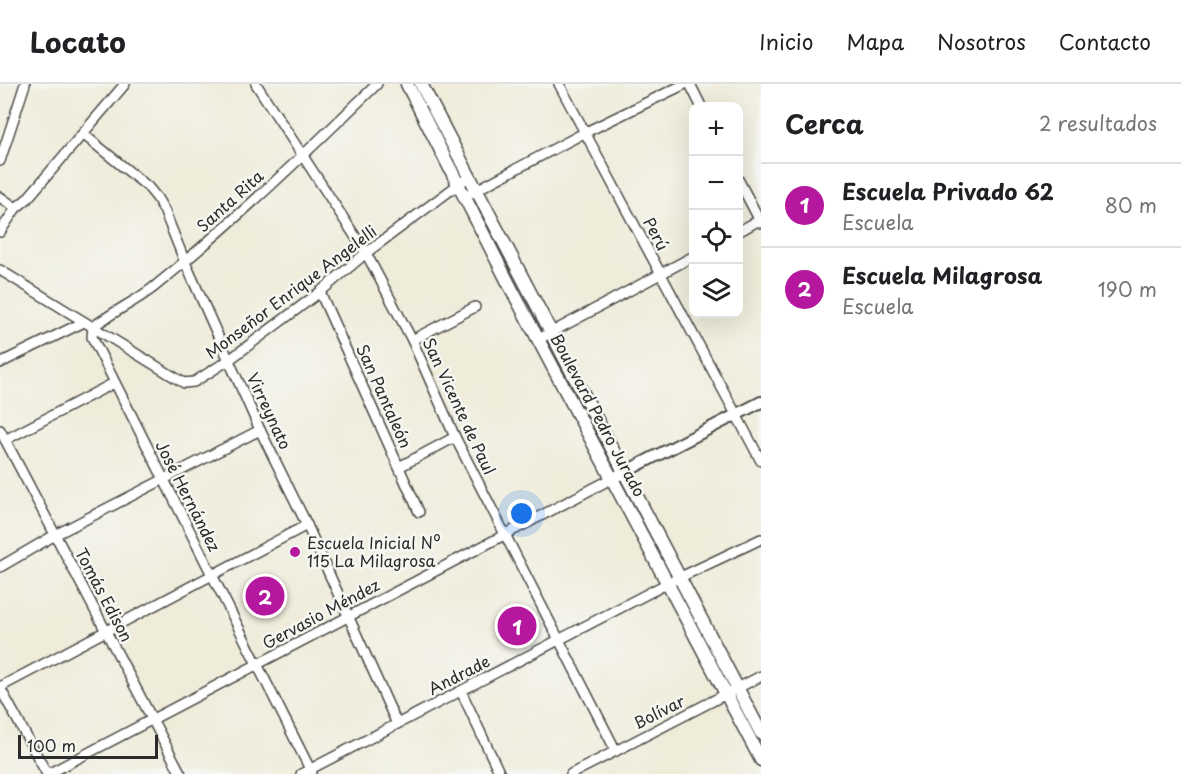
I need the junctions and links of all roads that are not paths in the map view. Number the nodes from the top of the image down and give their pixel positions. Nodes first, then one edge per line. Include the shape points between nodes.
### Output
1 (25, 84) edge
2 (125, 84) edge
3 (256, 84) edge
4 (377, 84) edge
5 (407, 84) edge
6 (421, 84) edge
7 (559, 84) edge
8 (685, 84) edge
9 (690, 84) edge
10 (699, 102) edge
11 (584, 133) junction
12 (83, 134) junction
13 (304, 155) junction
14 (0, 161) edge
15 (470, 177) junction
16 (458, 183) junction
17 (743, 188) edge
18 (477, 189) junction
19 (465, 196) junction
20 (0, 197) edge
21 (16, 208) junction
22 (761, 221) edge
23 (743, 230) edge
24 (0, 232) edge
25 (366, 253) junction
26 (689, 258) edge
27 (185, 262) junction
28 (0, 270) edge
29 (660, 274) junction
30 (320, 292) junction
31 (475, 307) dead end
32 (84, 322) junction
33 (93, 327) junction
34 (545, 336) junction
35 (412, 340) junction
36 (229, 360) junction
37 (0, 363) edge
38 (114, 383) junction
39 (761, 402) edge
40 (761, 408) edge
41 (736, 414) junction
42 (0, 430) edge
43 (260, 430) junction
44 (455, 436) junction
45 (5, 440) junction
46 (761, 461) edge
47 (399, 467) junction
48 (618, 475) junction
49 (163, 480) junction
50 (419, 512) dead end
51 (307, 525) junction
52 (506, 534) junction
53 (55, 536) junction
54 (761, 539) edge
55 (0, 567) edge
56 (212, 576) junction
57 (674, 580) junction
58 (347, 617) junction
59 (106, 633) junction
60 (560, 639) junction
61 (257, 665) junction
62 (761, 676) edge
63 (0, 688) edge
64 (461, 691) junction
65 (732, 691) junction
66 (152, 719) junction
67 (397, 724) junction
68 (761, 733) edge
69 (616, 751) junction
70 (761, 760) edge
71 (307, 772) edge
72 (47, 774) edge
73 (181, 774) edge
74 (500, 774) edge
75 (571, 774) edge

1 - 14 street
2 - 12 street
3 - 13 street, San Vicente de Paul
4 - 13 street, Santa Rita
5 - 16 main road, Boulevard Pedro Jurado
6 - 15 main road, Boulevard Pedro Jurado
7 - 11 street, Perú
8 - 11 street
9 - 10 street
11 - 18 street
11 - 29 street, Perú
12 - 21 street
12 - 27 street, Virreynato via 157,198
13 - 25 street, San Vicente de Paul
13 - 27 street, Santa Rita
15 - 16 street, Monseñor Enrique Angelelli
15 - 18 main road, Boulevard Pedro Jurado
16 - 19 main road, Boulevard Pedro Jurado
16 - 25 street, Monseñor Enrique Angelelli
17 - 22 street
18 - 19 street
18 - 34 main road, Boulevard Pedro Jurado
19 - 34 main road, Boulevard Pedro Jurado via 512,290
20 - 21 street
21 - 24 street
22 - 23 street
25 - 30 street, Monseñor Enrique Angelelli
25 - 35 street, San Vicente de Paul
26 - 29 street
27 - 33 street, Santa Rita via 135,302
27 - 36 street, Virreynato
28 - 32 street
29 - 34 street
29 - 41 street, Perú
30 - 36 street, Monseñor Enrique Angelelli
30 - 47 street, San Pantaleón
31 - 35 street
32 - 33 street
32 - 37 street
33 - 36 street, Monseñor Enrique Angelelli via 184,383 195,382
33 - 38 street, José Hernández via 92,338
34 - 48 main road, Boulevard Pedro Jurado
35 - 44 street, San Vicente de Paul
36 - 43 street, Virreynato
38 - 45 street
38 - 49 street, José Hernández
39 - 41 street, Gervasio Méndez
40 - 41 street, Gervasio Méndez
41 - 46 street, Perú
41 - 48 street, Gervasio Méndez
42 - 45 street, Tomás Edison
43 - 49 street
43 - 51 street, Virreynato
44 - 47 street
44 - 52 street, San Vicente de Paul
45 - 53 street, Tomás Edison
47 - 50 street, San Pantaleón
48 - 52 street, Gervasio Méndez
48 - 57 main road, Boulevard Pedro Jurado
49 - 53 street
49 - 56 street, José Hernández
51 - 56 street
51 - 58 street, Virreynato
52 - 58 street, Gervasio Méndez
52 - 60 street, San Vicente de Paul
53 - 55 street
53 - 59 street, Tomás Edison
54 - 57 street, Andrade
56 - 59 street
56 - 61 street, José Hernández
57 - 60 street, Andrade
57 - 65 main road, Boulevard Pedro Jurado
58 - 61 street, Gervasio Méndez
58 - 67 street, Virreynato
59 - 63 street
59 - 66 street, Tomás Edison
60 - 64 street, Andrade
60 - 69 street, San Vicente de Paul
61 - 66 street, Gervasio Méndez
61 - 71 street, José Hernández
62 - 65 street, Bolívar
63 - 72 street
64 - 67 street, Andrade
64 - 74 street
65 - 68 main road, Boulevard Pedro Jurado
65 - 69 street, Bolívar
65 - 70 main road, Boulevard Pedro Jurado
66 - 72 street, Gervasio Méndez
66 - 73 street, Tomás Edison
67 - 71 street, Andrade
69 - 75 street, Bolívar

